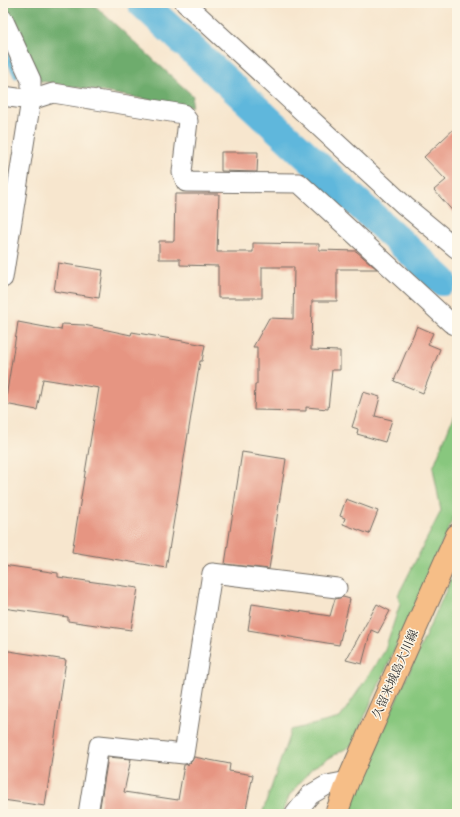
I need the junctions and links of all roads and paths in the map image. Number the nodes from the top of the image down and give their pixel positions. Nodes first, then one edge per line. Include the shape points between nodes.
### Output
1 (185, 3) edge
2 (3, 19) edge
3 (3, 96) edge
4 (31, 100) junction
5 (457, 249) edge
6 (3, 278) edge
7 (457, 326) edge
8 (457, 534) edge
9 (337, 588) dead end
10 (348, 781) junction
11 (88, 814) edge
12 (295, 814) edge
13 (336, 814) edge

1 - 5 street via 405,206
2 - 4 street via 31,80
3 - 4 street
4 - 6 street
4 - 7 street via 53,93 183,114 188,121 182,172 186,182 299,183
8 - 10 main road, 久留米城島大川線
9 - 11 street via 212,572 184,754 99,745
10 - 12 street via 327,785 310,795
10 - 13 main road, 久留米城島大川線

